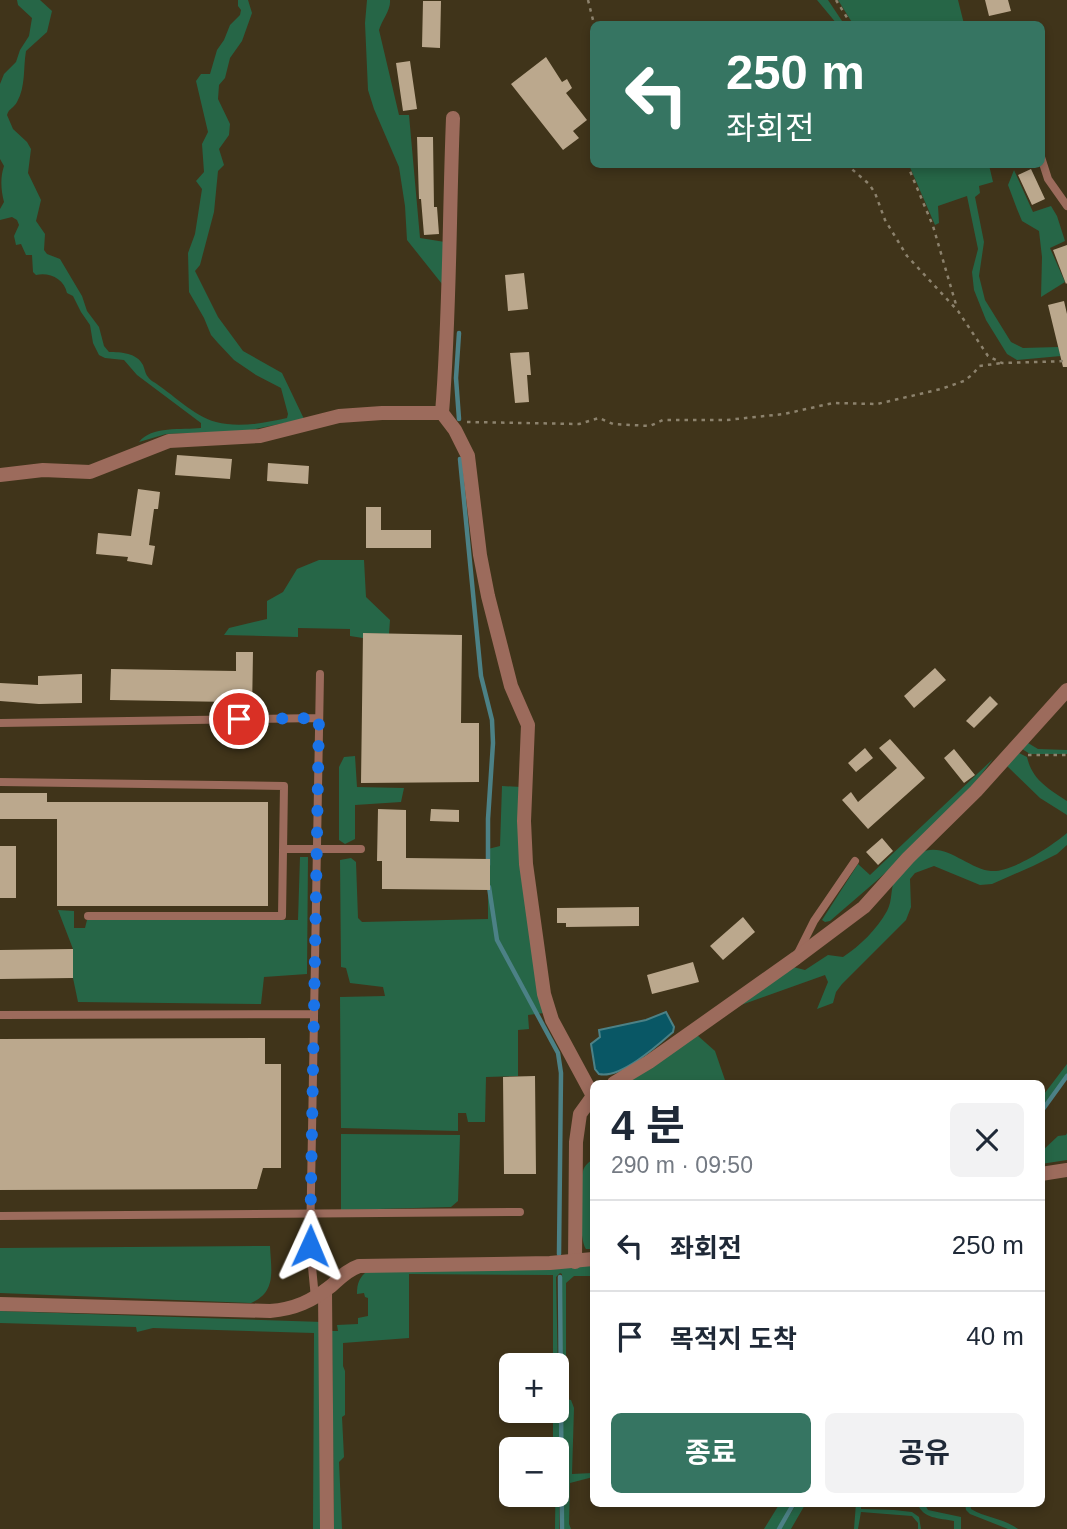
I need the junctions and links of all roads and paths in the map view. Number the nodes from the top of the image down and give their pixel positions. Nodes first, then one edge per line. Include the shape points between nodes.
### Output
1 (588, 0) edge
2 (836, 0) edge
3 (593, 21) edge
4 (849, 21) edge
5 (453, 118) dead end
6 (851, 168) edge
7 (909, 168) edge
8 (1044, 168) edge
9 (1067, 206) edge
10 (958, 311) junction
11 (1067, 361) edge
12 (1002, 363) junction
13 (445, 418) junction
14 (0, 475) edge
15 (320, 674) dead end
16 (1067, 690) edge
17 (319, 718) junction
18 (0, 723) edge
19 (1014, 748) junction
20 (1067, 755) edge
21 (0, 782) edge
22 (283, 849) junction
23 (317, 849) junction
24 (361, 849) dead end
25 (855, 861) dead end
26 (88, 916) dead end
27 (796, 958) junction
28 (314, 1014) junction
29 (0, 1015) edge
30 (619, 1080) edge
31 (590, 1090) edge
32 (590, 1100) edge
33 (1067, 1170) edge
34 (1045, 1173) edge
35 (520, 1212) dead end
36 (311, 1213) junction
37 (0, 1216) edge
38 (590, 1260) edge
39 (575, 1262) junction
40 (320, 1294) junction
41 (0, 1304) edge
42 (327, 1529) edge

1 - 3 path
2 - 4 path
5 - 13 street
6 - 10 path via 875,193 907,256
7 - 10 path via 933,226
8 - 9 lane
10 - 12 path via 988,356
11 - 12 path
12 - 13 path via 979,366 964,381 941,389 877,404 833,403 727,420 663,420 650,426 613,424 599,418 579,424
13 - 14 street via 382,413 339,416 260,436 169,441 90,472 43,470
13 - 31 street via 468,456 488,596 511,685 528,725 526,864 544,993 552,1020
15 - 17 lane
16 - 19 street
17 - 18 lane
17 - 23 lane
19 - 20 path via 1028,755
19 - 27 street via 864,907
21 - 22 lane via 284,786
22 - 23 lane
22 - 26 lane via 282,916
23 - 24 lane
23 - 28 lane
25 - 27 lane via 814,921
27 - 30 street
28 - 29 lane
28 - 36 lane
32 - 39 street via 580,1114 576,1142
33 - 34 street
35 - 36 lane
36 - 37 lane
36 - 40 lane via 310,1246
38 - 39 street
39 - 40 street via 359,1266
40 - 41 street via 298,1307 270,1311
40 - 42 street

